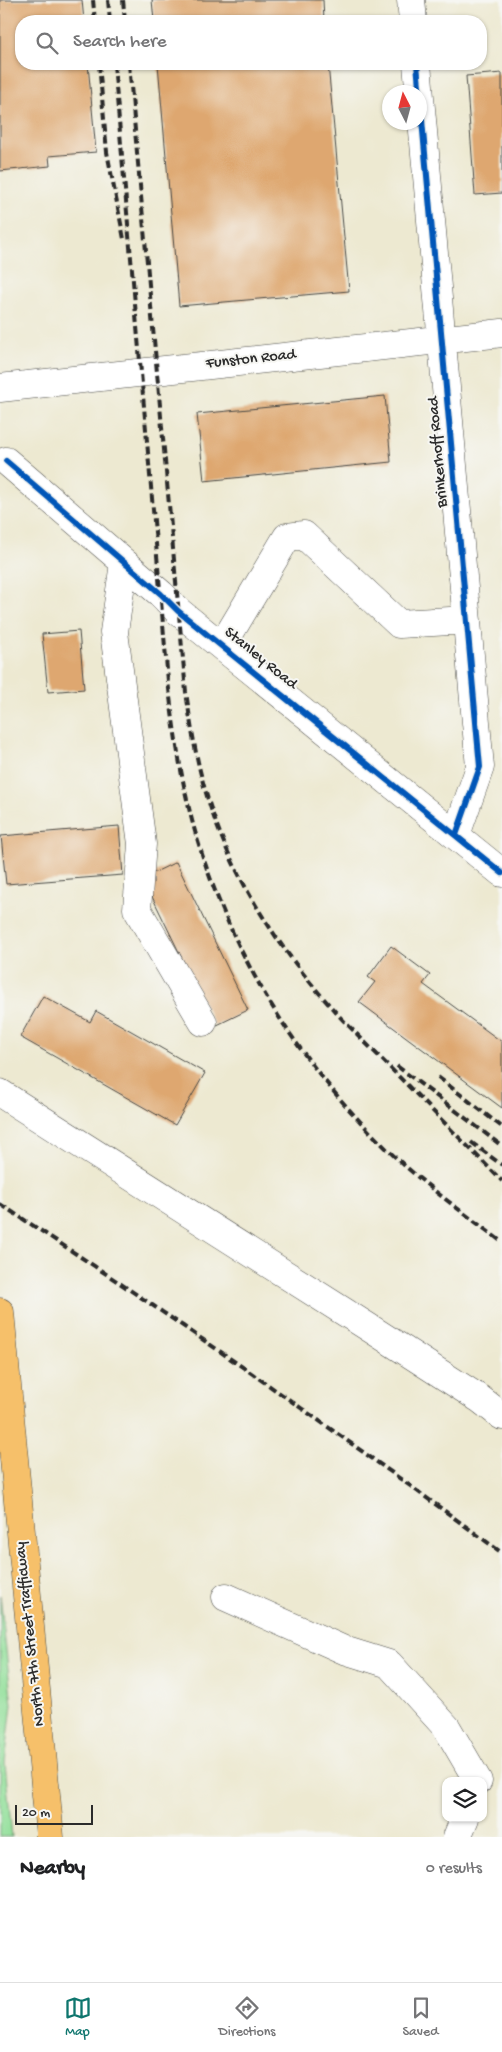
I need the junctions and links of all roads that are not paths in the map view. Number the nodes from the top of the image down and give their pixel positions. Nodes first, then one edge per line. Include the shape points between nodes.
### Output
1 (411, 0) edge
2 (412, 15) edge
3 (418, 70) edge
4 (502, 333) edge
5 (443, 339) junction
6 (0, 388) edge
7 (6, 461) dead end
8 (124, 563) junction
9 (467, 620) junction
10 (222, 646) junction
11 (456, 835) junction
12 (502, 873) edge
13 (203, 1022) dead end
14 (0, 1094) edge
15 (0, 1312) edge
16 (502, 1416) edge
17 (226, 1597) dead end
18 (476, 1777) edge
19 (463, 1822) edge
20 (50, 1837) edge
21 (457, 1837) edge

1 - 2 street
3 - 5 street, Brinkerhoff Road
4 - 5 street, Funston Road
5 - 6 street, Funston Road
5 - 9 street, Brinkerhoff Road
7 - 8 street, Stanley Road
8 - 10 street, Stanley Road
8 - 13 street via 114,632 142,844 137,909
9 - 10 street via 400,624 304,535 287,537
9 - 11 street, Brinkerhoff Road via 480,767
10 - 11 street, Stanley Road
11 - 12 street, Stanley Road
14 - 16 street via 376,1332
15 - 20 main road, North 7th Street Trafficway
17 - 18 street via 344,1650 390,1664 446,1728
19 - 21 street

